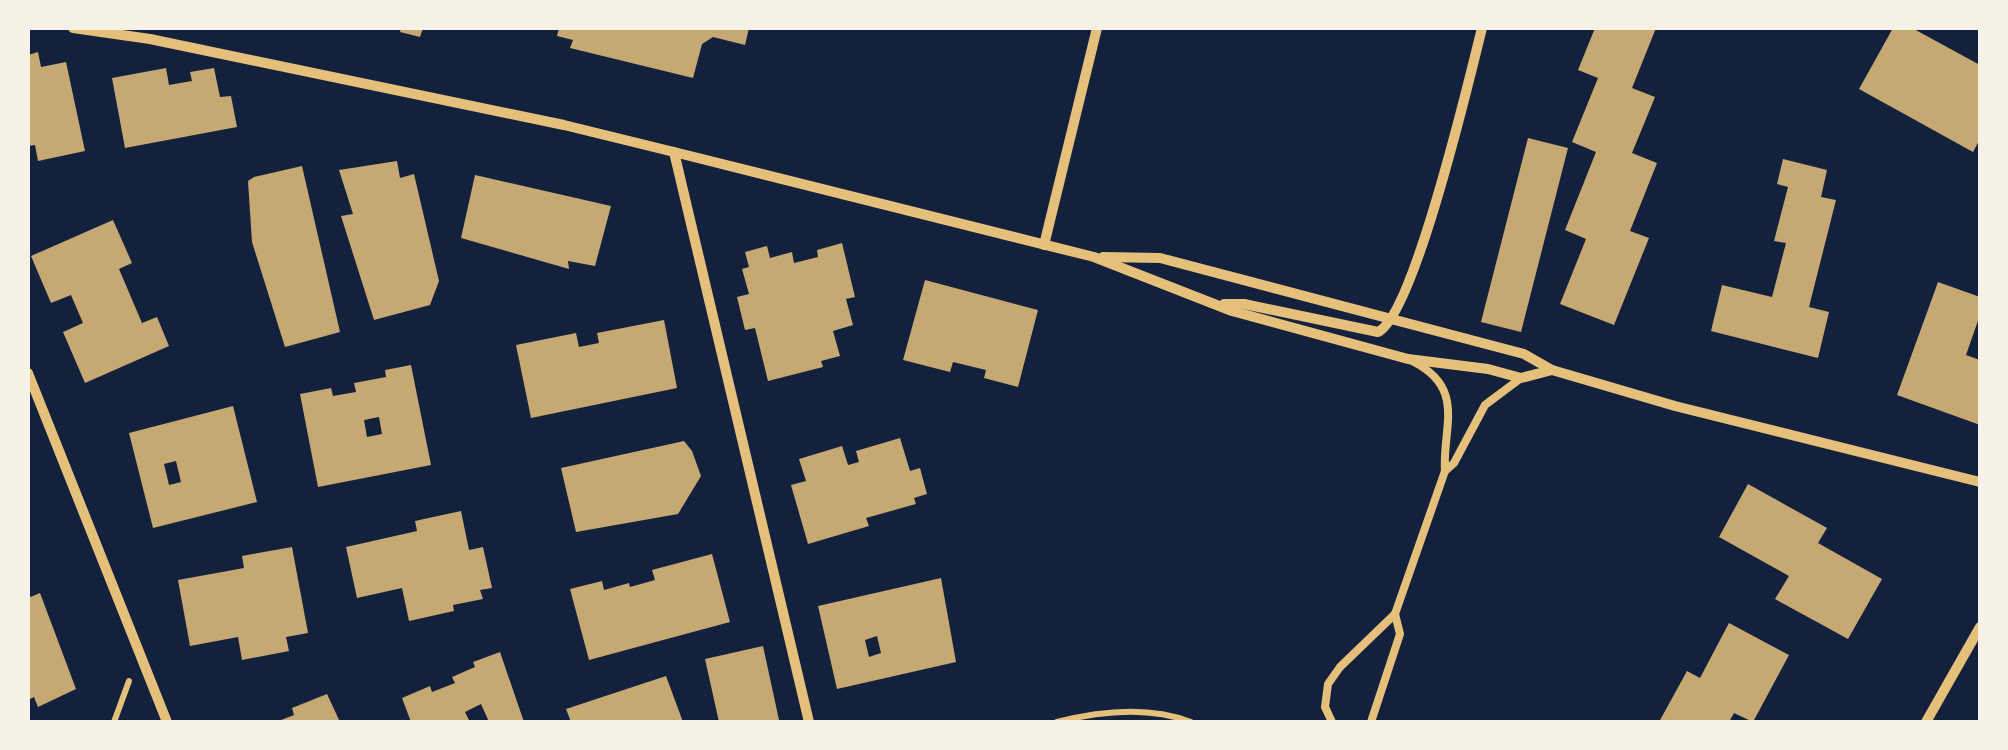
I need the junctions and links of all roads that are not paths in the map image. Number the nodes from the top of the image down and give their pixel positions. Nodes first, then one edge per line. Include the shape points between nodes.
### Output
1 (73, 28) edge
2 (1096, 28) edge
3 (1482, 28) edge
4 (674, 152) junction
5 (1044, 245) junction
6 (1094, 257) junction
7 (1213, 304) junction
8 (1393, 319) junction
9 (1408, 359) junction
10 (1552, 370) junction
11 (28, 373) edge
12 (1521, 378) junction
13 (1445, 471) junction
14 (1980, 482) edge
15 (1395, 614) junction
16 (1980, 627) edge
17 (167, 722) edge
18 (808, 722) edge
19 (1332, 722) edge
20 (1371, 722) edge
21 (1926, 722) edge

1 - 4 street
2 - 5 street
3 - 8 street via 1432,213
4 - 5 street
4 - 18 street
5 - 6 street
6 - 7 street
6 - 8 street via 1160,258
7 - 8 street via 1244,304 1378,332
7 - 9 street
8 - 10 street via 1524,354
9 - 12 street
9 - 13 lane via 1430,373 1449,404
10 - 12 street
10 - 14 street
11 - 17 street
12 - 13 lane via 1485,405
13 - 15 lane
15 - 19 lane via 1328,684 1325,708
15 - 20 lane via 1400,634
16 - 21 street

